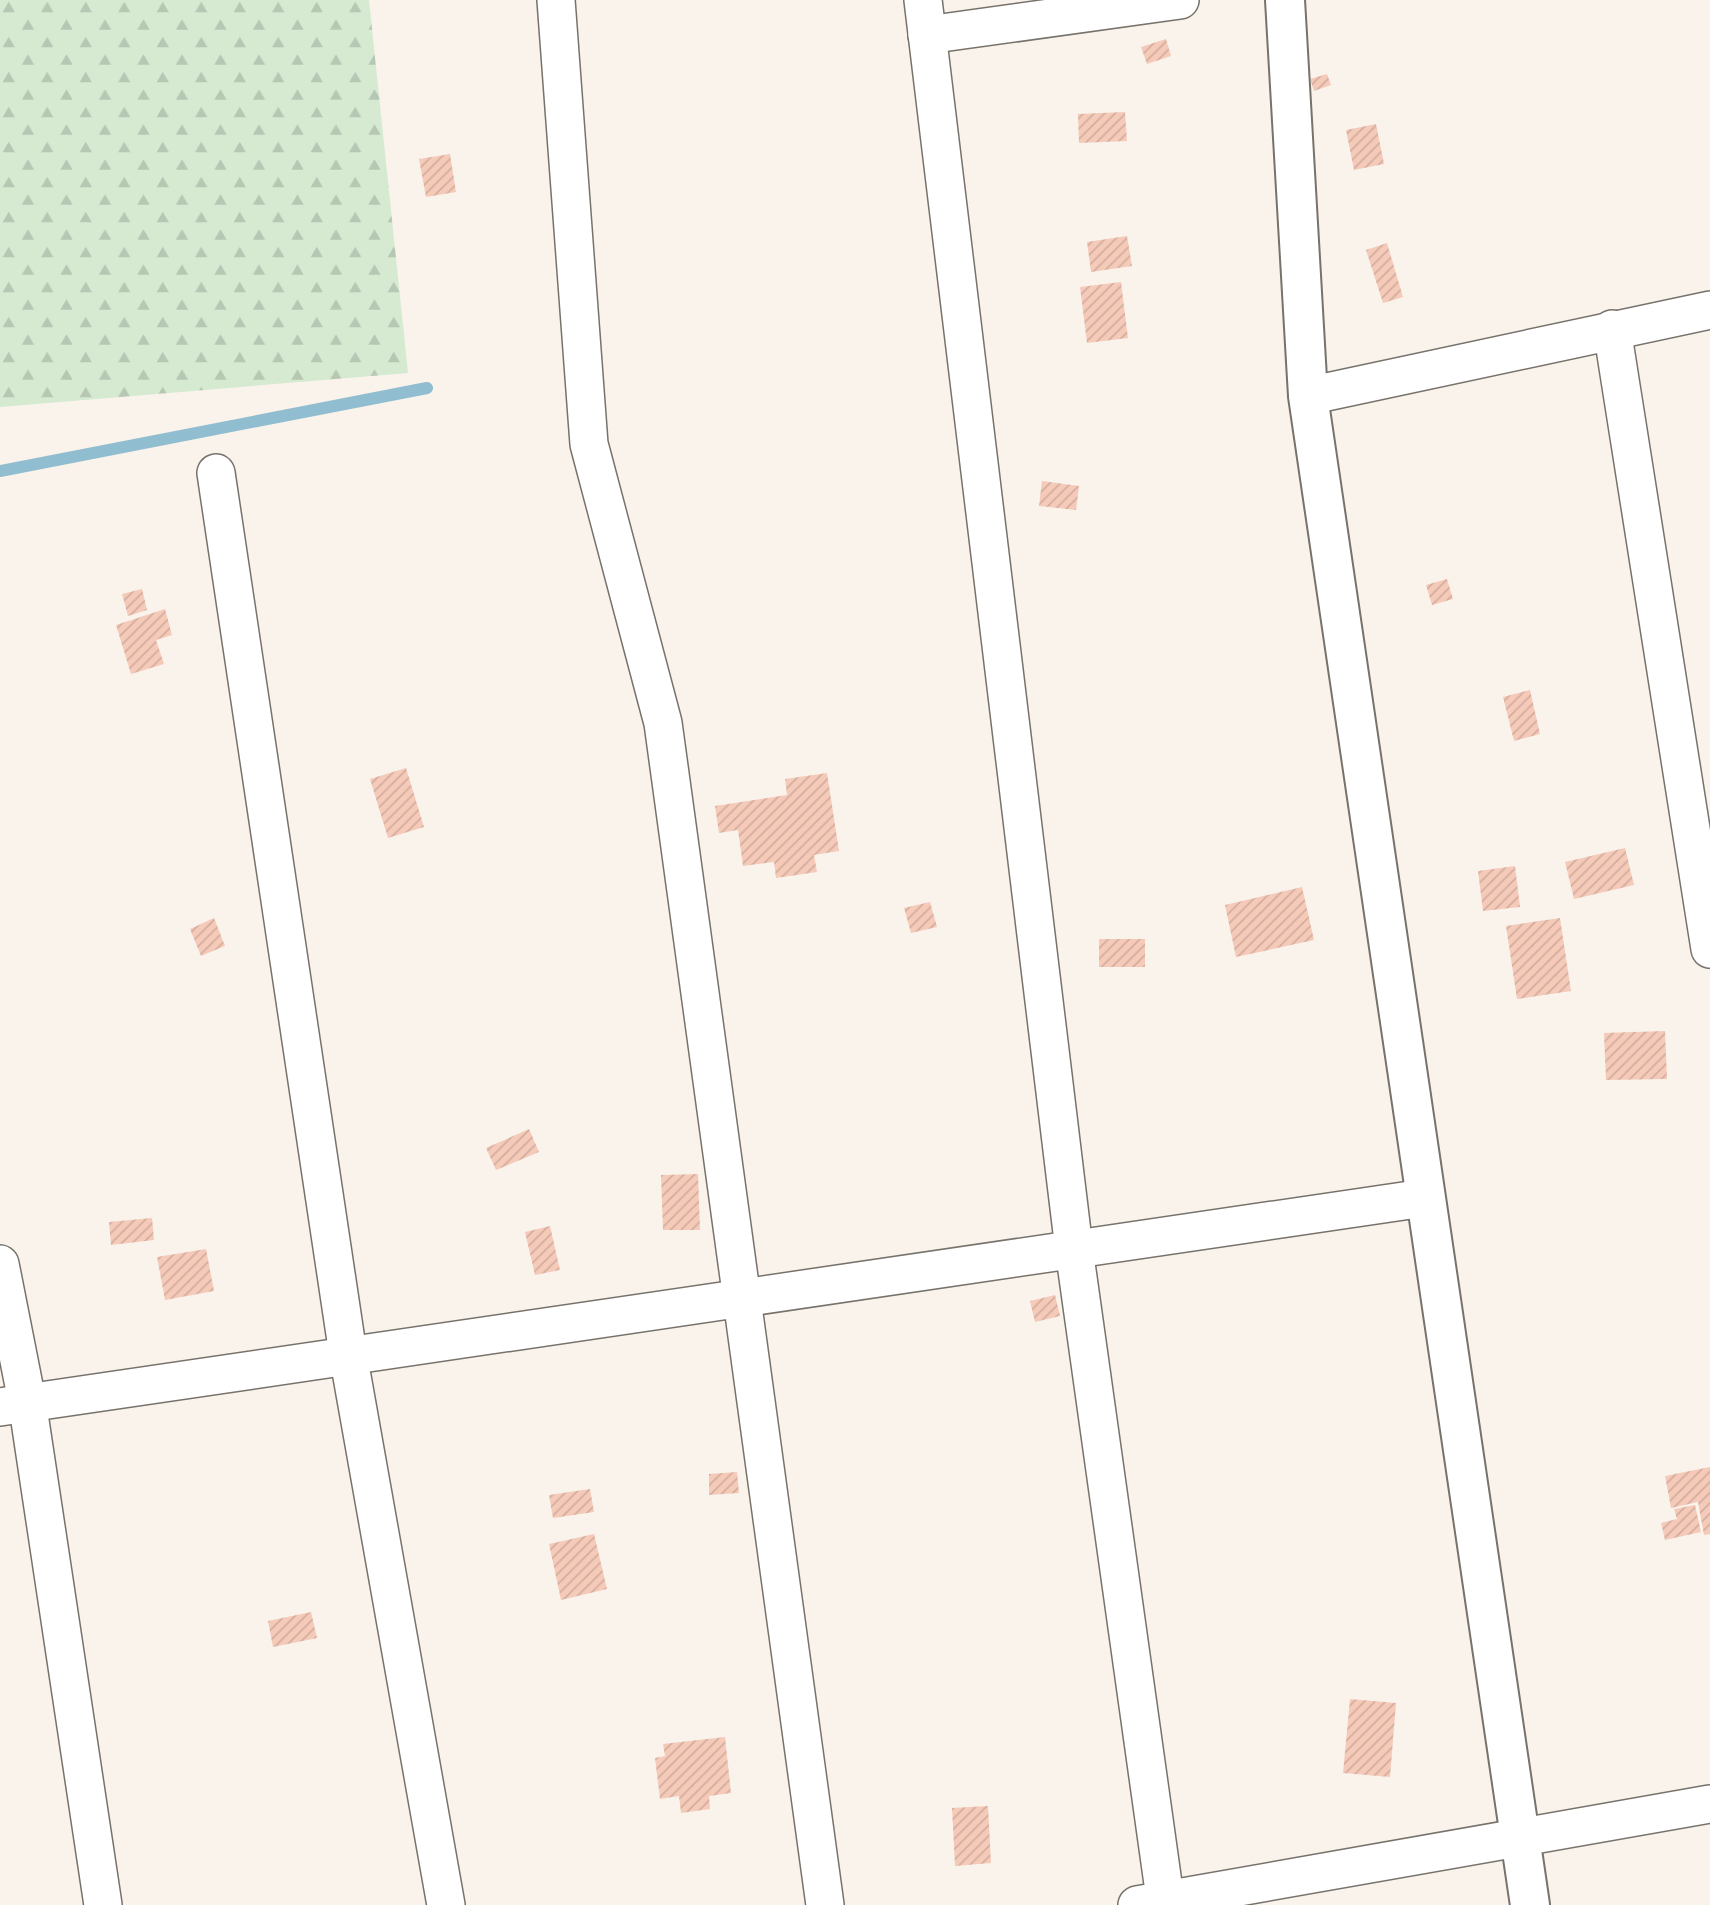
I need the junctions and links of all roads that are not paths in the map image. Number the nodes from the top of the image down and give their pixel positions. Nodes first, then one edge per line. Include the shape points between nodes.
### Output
1 (556, 0) edge
2 (1180, 0) edge
3 (1285, 0) edge
4 (925, 17) edge
5 (1710, 310) edge
6 (1612, 329) junction
7 (1308, 396) junction
8 (216, 473) dead end
9 (1710, 949) edge
10 (1424, 1198) junction
11 (1074, 1249) junction
12 (0, 1264) edge
13 (744, 1297) junction
14 (348, 1354) junction
15 (13, 1404) edge
16 (1710, 1804) edge
17 (1521, 1839) junction
18 (1156, 1904) edge
19 (103, 1905) edge
20 (446, 1905) edge
21 (825, 1905) edge
22 (1530, 1905) edge

1 - 13 street via 589,444 663,723
2 - 4 street
3 - 7 street
4 - 11 street
5 - 6 street
6 - 7 street
6 - 9 street
7 - 10 street
8 - 14 street
10 - 11 street
10 - 17 street
11 - 13 street
11 - 18 street
12 - 15 street
13 - 14 street
13 - 21 street
14 - 15 street
14 - 20 street
15 - 19 street
16 - 17 street
17 - 18 street
17 - 22 street

